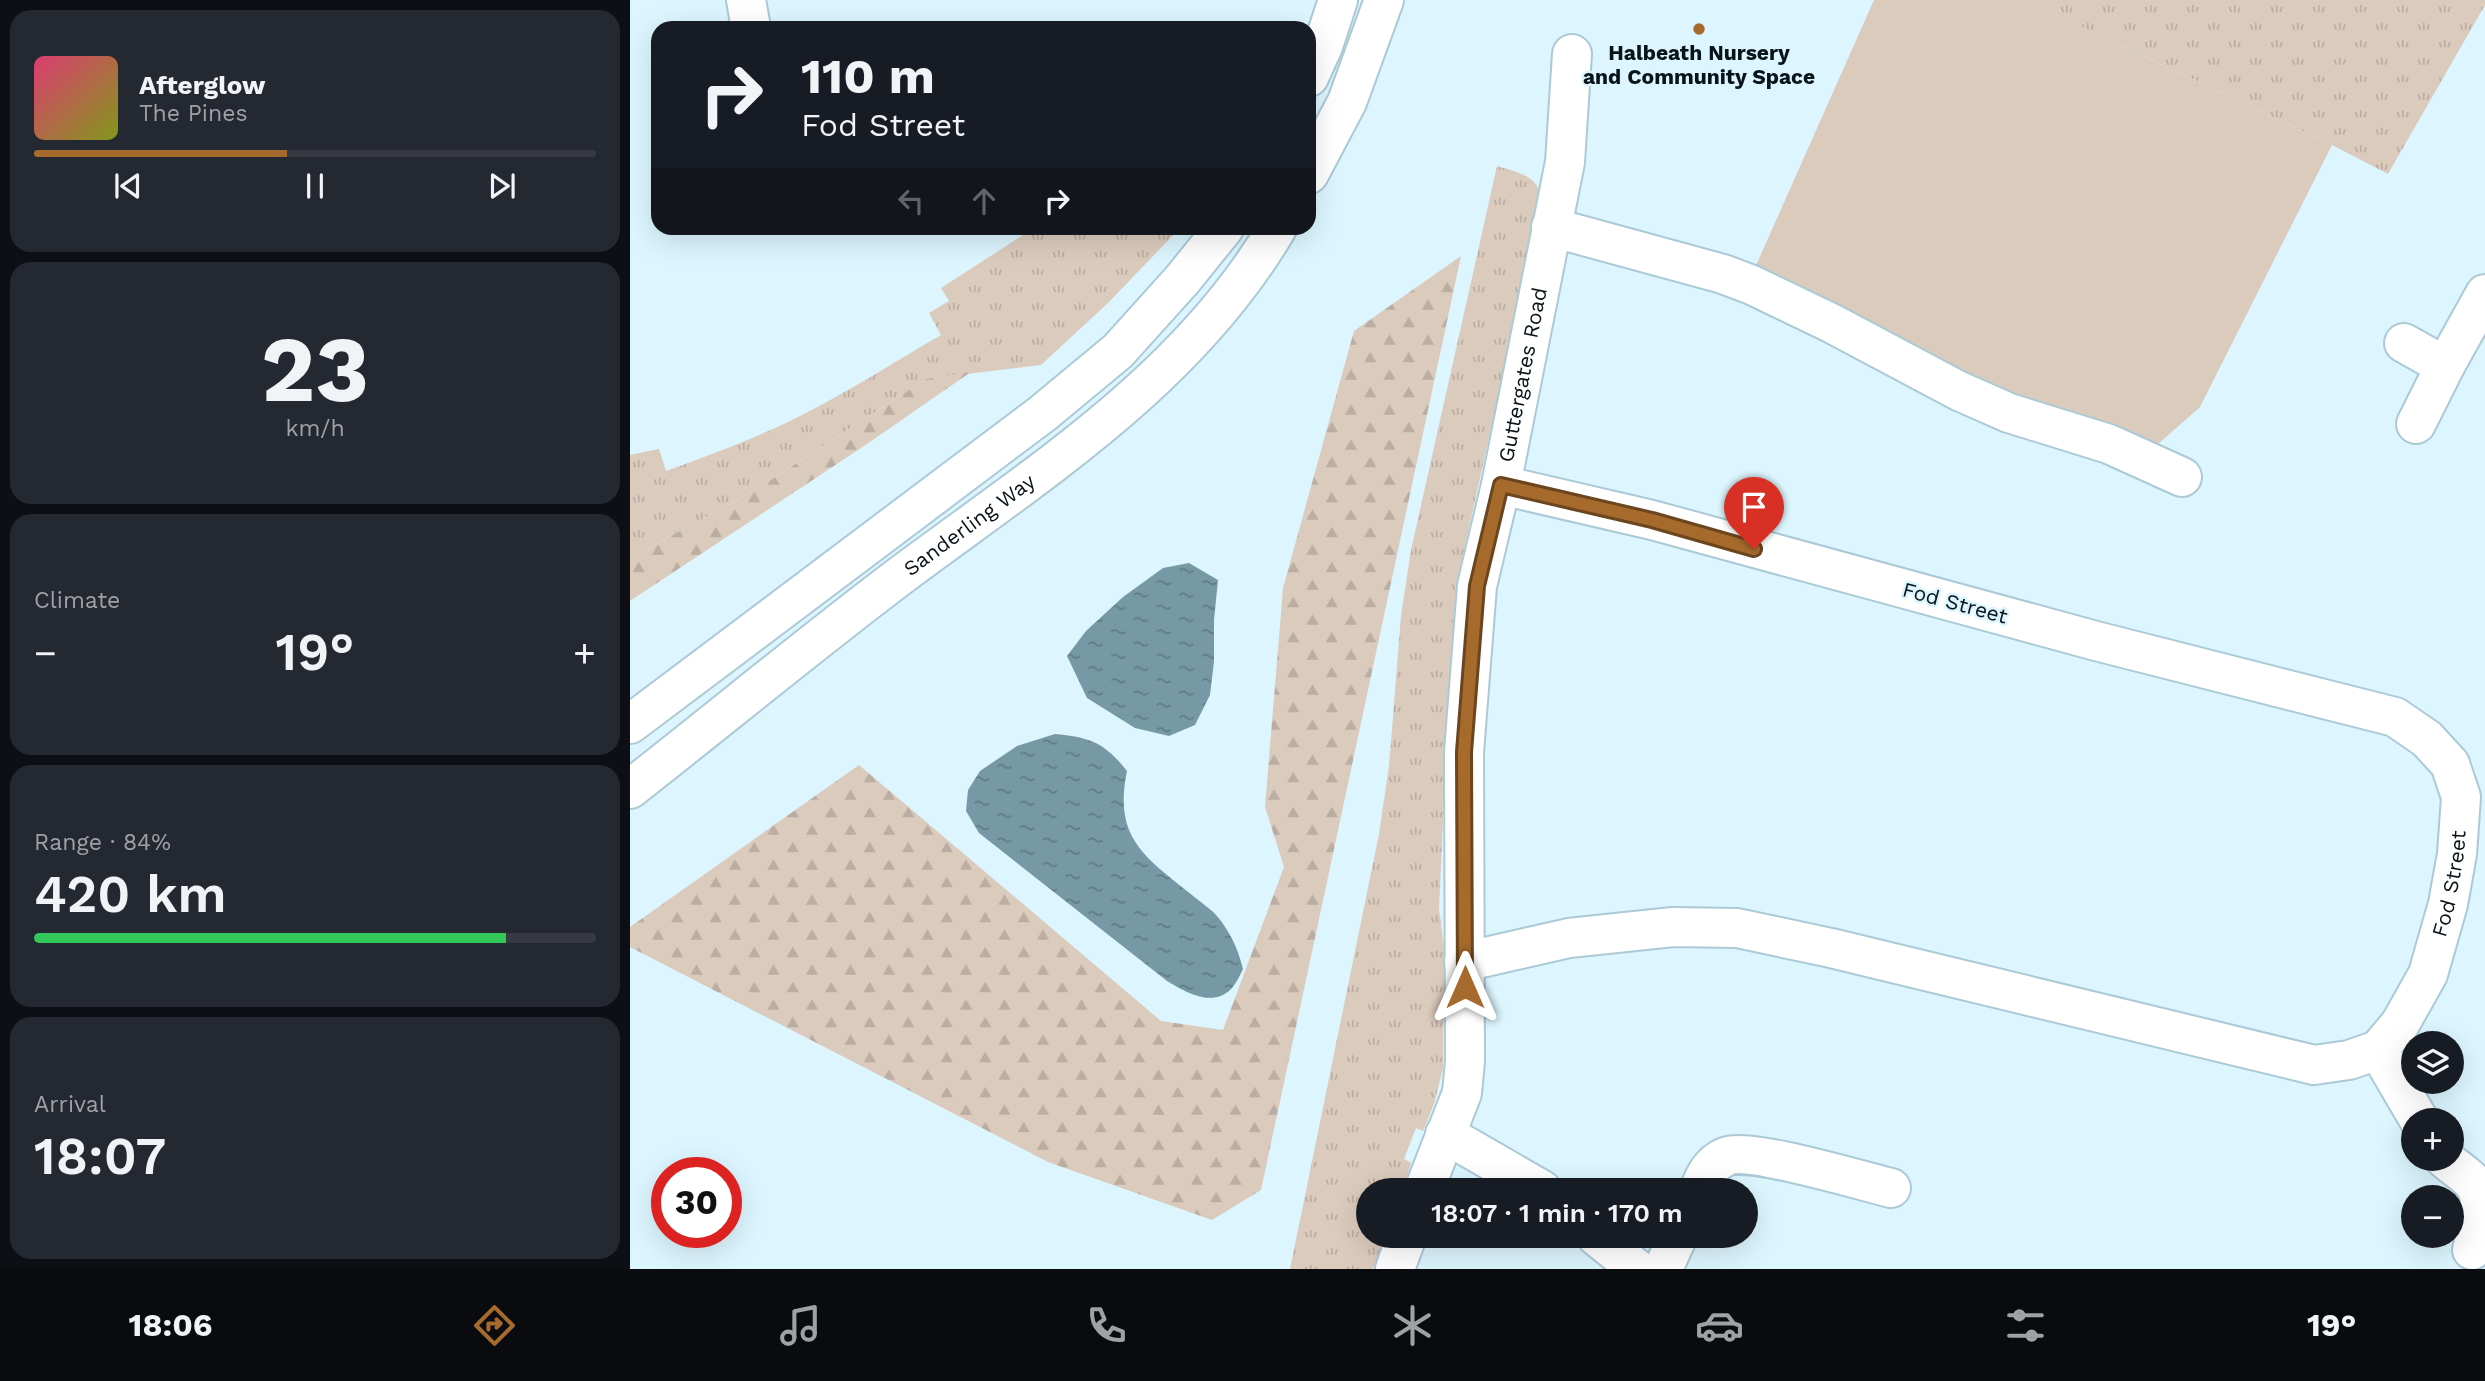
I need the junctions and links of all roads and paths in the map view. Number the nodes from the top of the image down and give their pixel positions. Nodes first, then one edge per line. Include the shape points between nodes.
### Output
1 (746, 0) edge
2 (1338, 0) edge
3 (1384, 0) edge
4 (750, 21) edge
5 (1572, 54) dead end
6 (1316, 62) edge
7 (1316, 161) edge
8 (1551, 227) junction
9 (1218, 235) edge
10 (1273, 235) edge
11 (2485, 294) edge
12 (2404, 344) dead end
13 (2445, 366) junction
14 (2416, 424) dead end
15 (2182, 477) dead end
16 (1501, 485) junction
17 (630, 724) edge
18 (630, 789) edge
19 (1464, 962) junction
20 (2378, 1050) junction
21 (2412, 1108) edge
22 (1445, 1134) junction
23 (2460, 1171) edge
24 (1428, 1178) edge
25 (1521, 1178) edge
26 (1704, 1178) edge
27 (1891, 1188) dead end
28 (1403, 1248) edge
29 (1611, 1248) edge
30 (1673, 1248) edge
31 (2472, 1250) dead end
32 (1395, 1269) edge
33 (1637, 1269) edge
34 (1663, 1269) edge

1 - 4 street
2 - 6 street
3 - 7 street via 1347,102
5 - 8 street, Guttergates Road via 1565,162
8 - 15 street via 1752,285 2008,413 2109,444
8 - 16 street, Guttergates Road
9 - 17 street via 1118,351 1042,414
10 - 18 street, Sanderling Way via 1174,362 1116,414
11 - 13 street
12 - 13 street
13 - 14 street
16 - 19 street, Guttergates Road via 1477,586 1464,752
16 - 20 street, Fod Street via 1652,520 2396,717 2427,739 2450,764 2461,797 2455,867 2428,974 2400,1024
19 - 20 street via 1569,938 1673,927 1737,928 2314,1065
19 - 22 street, Guttergates Road via 1462,1093
20 - 21 street
22 - 24 street, Guttergates Road
22 - 25 street
23 - 31 street via 2478,1190 2481,1211
26 - 27 street via 1709,1168 1727,1155 1754,1155
28 - 32 street
29 - 33 street
30 - 34 street

